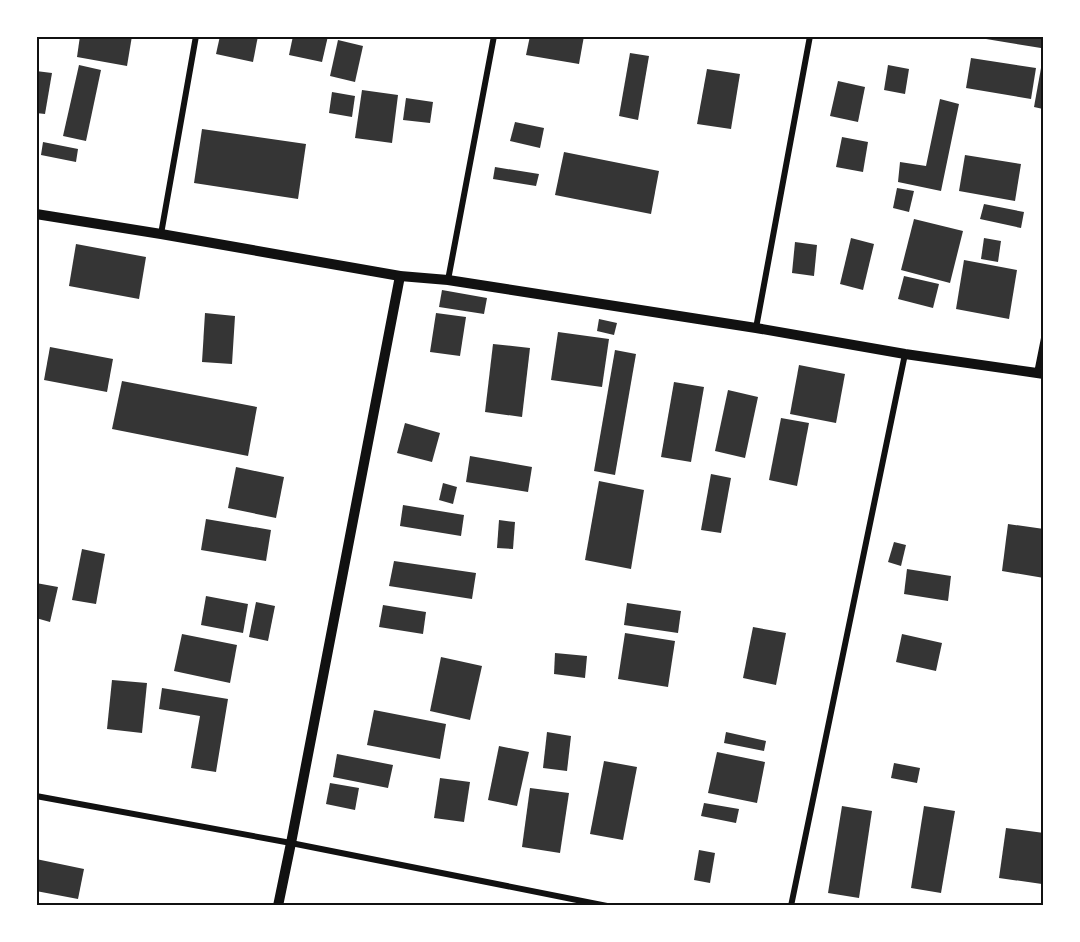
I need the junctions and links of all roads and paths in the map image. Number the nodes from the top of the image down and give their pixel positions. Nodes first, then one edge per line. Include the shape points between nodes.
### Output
1 (196, 36) edge
2 (495, 36) edge
3 (810, 36) edge
4 (36, 214) edge
5 (161, 234) junction
6 (400, 276) junction
7 (448, 280) junction
8 (756, 328) junction
9 (1044, 338) edge
10 (905, 354) junction
11 (1041, 373) edge
12 (36, 796) edge
13 (291, 843) junction
14 (278, 906) edge
15 (607, 906) edge
16 (791, 906) edge

1 - 5 street
2 - 7 street
3 - 8 street
4 - 5 street
5 - 6 street
6 - 7 street
6 - 13 street
7 - 8 street
8 - 10 street
9 - 11 street
10 - 11 street
10 - 16 street
12 - 13 street
13 - 14 street
13 - 15 street

